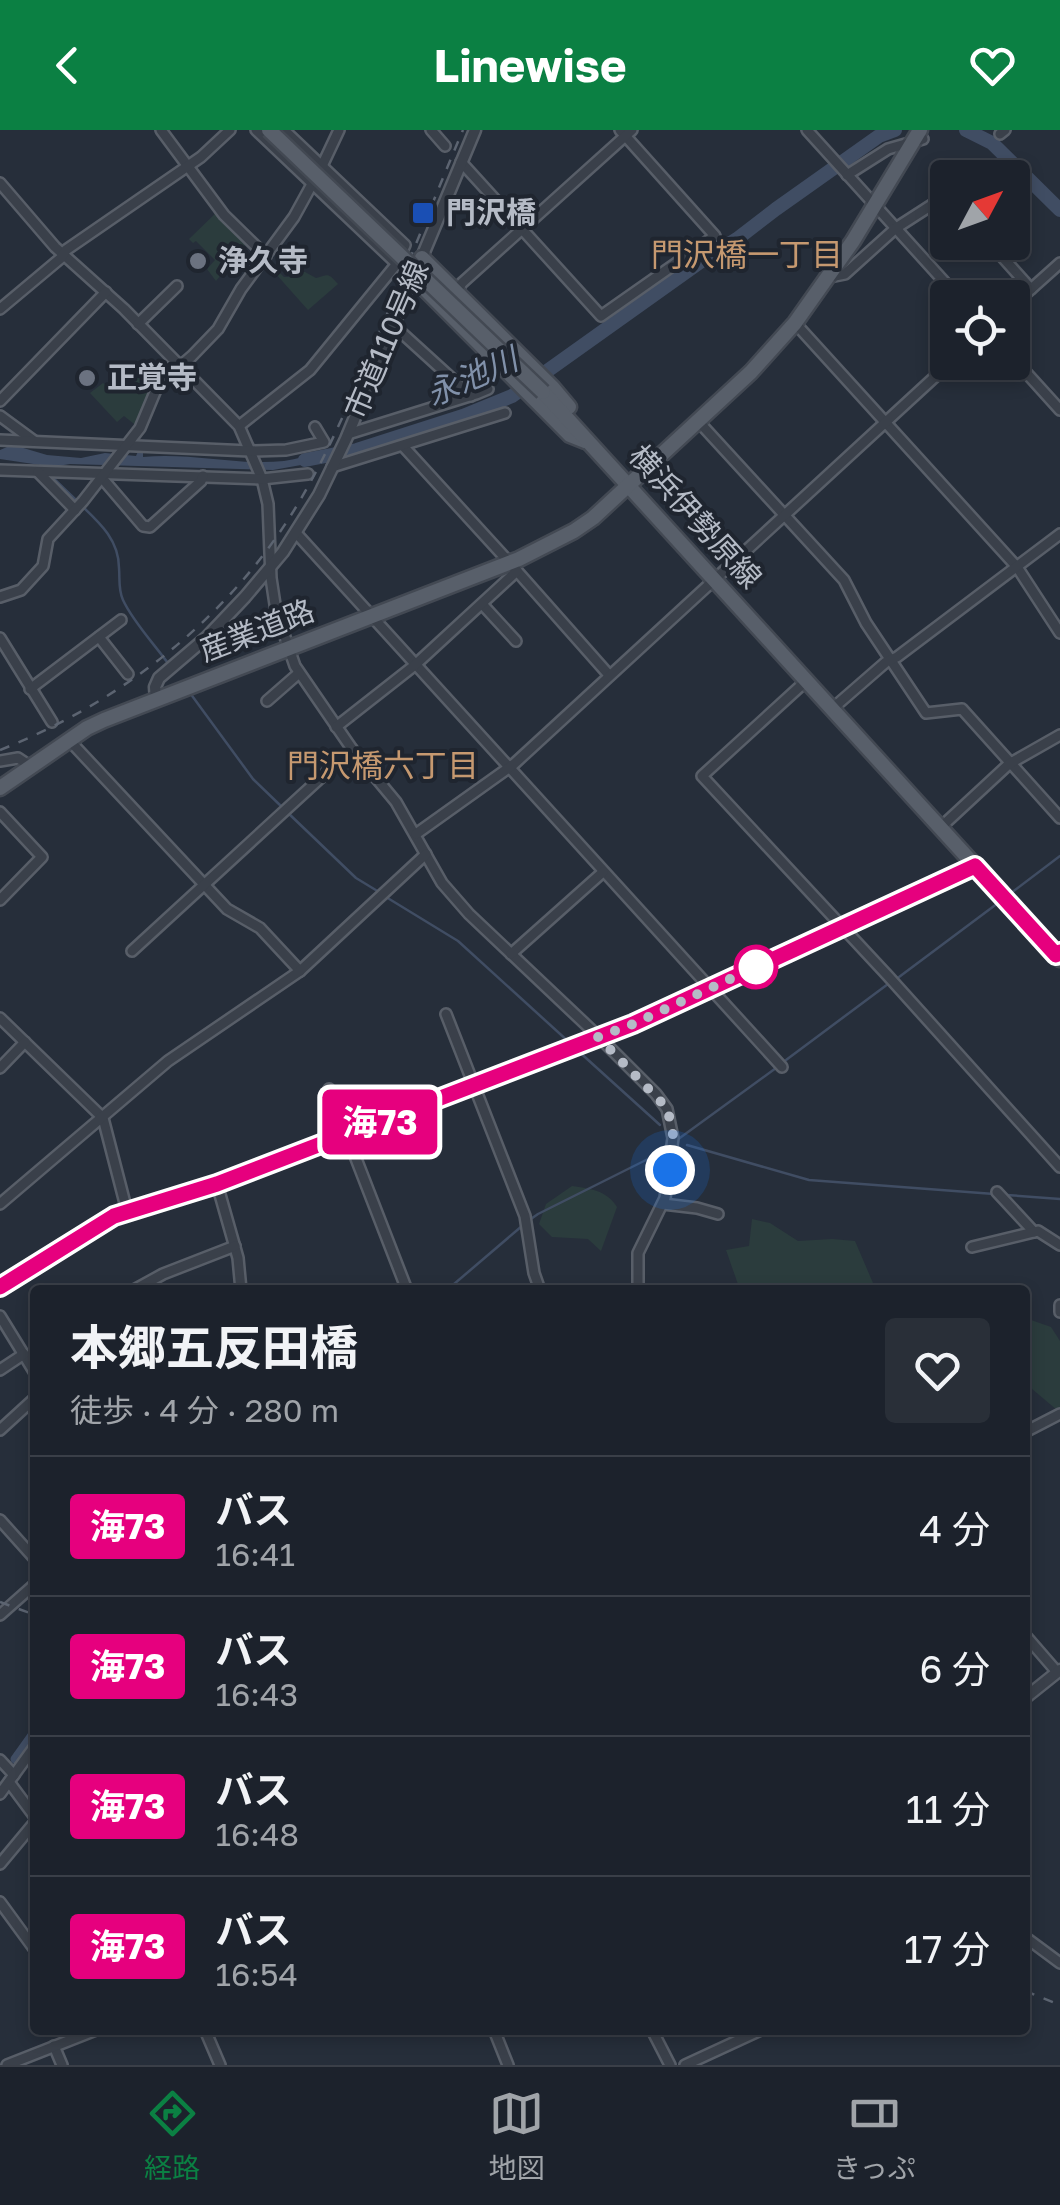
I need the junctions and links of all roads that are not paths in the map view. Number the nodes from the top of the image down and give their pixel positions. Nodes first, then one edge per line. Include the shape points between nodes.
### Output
1 (161, 130) edge
2 (230, 130) edge
3 (256, 130) edge
4 (269, 130) edge
5 (284, 130) edge
6 (339, 130) edge
7 (431, 130) edge
8 (474, 130) edge
9 (807, 130) edge
10 (626, 132) edge
11 (912, 138) edge
12 (445, 146) dead end
13 (461, 162) junction
14 (322, 166) junction
15 (188, 167) junction
16 (846, 174) junction
17 (0, 183) edge
18 (313, 184) junction
19 (871, 202) junction
20 (930, 206) edge
21 (368, 211) junction
22 (356, 225) junction
23 (896, 228) junction
24 (522, 229) junction
25 (64, 254) junction
26 (266, 256) junction
27 (422, 258) junction
28 (1004, 260) edge
29 (396, 263) junction
30 (1060, 263) edge
31 (830, 277) junction
32 (414, 278) junction
33 (943, 280) edge
34 (177, 286) dead end
35 (1031, 289) joint
36 (106, 292) junction
37 (456, 292) junction
38 (0, 309) edge
39 (796, 323) junction
40 (138, 324) junction
41 (393, 325) junction
42 (179, 366) junction
43 (1030, 377) edge
44 (932, 380) edge
45 (488, 389) dead end
46 (544, 393) junction
47 (470, 396) junction
48 (0, 400) edge
49 (1060, 410) edge
50 (505, 413) dead end
51 (0, 416) edge
52 (700, 422) junction
53 (886, 422) junction
54 (239, 426) junction
55 (315, 427) dead end
56 (347, 436) junction
57 (0, 440) edge
58 (35, 442) junction
59 (126, 446) junction
60 (402, 446) junction
61 (251, 452) junction
62 (333, 465) junction
63 (0, 470) edge
64 (45, 472) junction
65 (105, 474) junction
66 (308, 474) dead end
67 (202, 476) junction
68 (261, 477) junction
69 (626, 482) junction
70 (79, 506) junction
71 (784, 515) junction
72 (296, 533) junction
73 (1060, 534) edge
74 (513, 567) junction
75 (1017, 567) junction
76 (270, 568) junction
77 (714, 580) junction
78 (0, 597) edge
79 (482, 604) junction
80 (372, 616) junction
81 (121, 620) dead end
82 (1060, 633) edge
83 (99, 637) junction
84 (0, 638) edge
85 (516, 641) dead end
86 (287, 648) junction
87 (890, 660) junction
88 (415, 664) junction
89 (299, 672) junction
90 (128, 674) dead end
91 (609, 675) junction
92 (806, 681) junction
93 (30, 689) junction
94 (156, 700) junction
95 (267, 702) dead end
96 (832, 709) junction
97 (52, 722) dead end
98 (336, 726) junction
99 (1060, 735) edge
100 (69, 740) junction
101 (352, 749) junction
102 (0, 761) edge
103 (1009, 764) junction
104 (30, 766) junction
105 (508, 768) junction
106 (0, 788) edge
107 (0, 812) edge
108 (1060, 818) edge
109 (940, 828) junction
110 (416, 834) junction
111 (426, 854) junction
112 (975, 866) junction
113 (603, 872) junction
114 (205, 886) junction
115 (0, 900) edge
116 (844, 928) junction
117 (132, 952) dead end
118 (512, 954) junction
119 (1059, 955) edge
120 (300, 971) junction
121 (710, 988) junction
122 (446, 1014) dead end
123 (0, 1018) edge
124 (598, 1037) junction
125 (25, 1042) junction
126 (2, 1060) edge
127 (781, 1065) dead end
128 (474, 1085) junction
129 (329, 1089) dead end
130 (103, 1118) junction
131 (348, 1134) junction
132 (1060, 1167) edge
133 (217, 1184) junction
134 (1000, 1195) dead end
135 (664, 1201) junction
136 (0, 1204) edge
137 (128, 1211) junction
138 (718, 1214) dead end
139 (1034, 1232) junction
140 (1060, 1244) edge
141 (234, 1246) junction
142 (972, 1248) dead end
143 (143, 1285) edge
144 (241, 1285) edge
145 (405, 1285) edge
146 (538, 1285) edge
147 (638, 1285) edge
148 (0, 1288) edge
149 (0, 1316) edge
150 (30, 1349) edge
151 (24, 1353) junction
152 (30, 1364) edge
153 (0, 1370) edge
154 (30, 1403) edge
155 (1060, 1414) edge
156 (1030, 1429) edge
157 (0, 1430) edge
158 (0, 1520) edge
159 (30, 1553) edge
160 (30, 1588) edge
161 (0, 1615) edge
162 (1030, 1640) edge
163 (1059, 1671) edge
164 (1030, 1694) edge
165 (30, 1753) edge
166 (0, 1760) edge
167 (12, 1778) junction
168 (0, 1794) edge
169 (30, 1810) edge
170 (30, 1825) edge
171 (0, 1864) edge
172 (0, 1902) edge
173 (1030, 1941) edge
174 (30, 1943) edge
175 (1060, 1963) edge
176 (80, 2035) edge
177 (208, 2035) edge
178 (496, 2035) edge
179 (655, 2035) edge
180 (750, 2035) edge
181 (54, 2046) junction
182 (7, 2065) edge
183 (62, 2065) edge
184 (220, 2065) edge
185 (508, 2065) edge
186 (670, 2065) edge
187 (685, 2065) edge

1 - 15 street
2 - 15 street
3 - 18 street
4 - 46 main road, 横浜伊勢原線, bridge
5 - 14 street
6 - 14 street
7 - 12 street
8 - 13 street, 市道110号線
9 - 16 street
10 - 24 street
10 - 24 street via 715,236 601,316
11 - 16 street
11 - 19 main road
13 - 24 street
13 - 27 street, 市道110号線
14 - 18 street
14 - 21 street
15 - 25 street
15 - 26 street
16 - 19 street
17 - 25 street
18 - 22 street
18 - 26 street
19 - 23 street
19 - 31 main road
19 - 69 main road via 764,346
20 - 23 street
21 - 22 street
21 - 29 street via 405,245
22 - 29 street
23 - 31 street via 845,274
23 - 33 street
24 - 37 street
25 - 36 street
25 - 38 street
26 - 42 street via 218,328
27 - 32 street, 市道110号線
27 - 37 main road
28 - 35 street
29 - 54 street via 310,370
30 - 35 street
31 - 39 main road
32 - 41 street, 市道110号線
32 - 46 main road via 512,377
34 - 40 street
36 - 40 street
36 - 48 street
37 - 46 main road via 529,364
39 - 52 main road
39 - 53 street
40 - 42 street
41 - 47 street
41 - 56 street, 市道110号線
42 - 54 street
42 - 59 street via 158,385
43 - 49 street
44 - 53 street
45 - 47 street
46 - 69 main road, 横浜伊勢原線
47 - 56 street
50 - 60 street
51 - 58 street
52 - 69 main road
52 - 71 street
53 - 71 street
53 - 75 street
54 - 61 street
55 - 61 street via 324,442
56 - 62 street
57 - 58 street
58 - 59 street
59 - 61 street
59 - 65 street
60 - 62 street
60 - 74 street
61 - 68 street
62 - 72 street
63 - 64 street
64 - 65 street
64 - 70 street
65 - 67 street
65 - 67 street via 150,528
65 - 70 street
66 - 68 street
67 - 68 street
68 - 76 street
69 - 74 main road, 産業道路
69 - 77 main road, 横浜伊勢原線
70 - 78 street via 48,539 37,574 21,590
71 - 77 street
71 - 87 street via 844,580
72 - 76 street
72 - 80 street
73 - 75 street
74 - 79 street
74 - 80 main road, 産業道路
74 - 91 street
75 - 82 street
75 - 87 street
76 - 86 street
76 - 94 street via 156,683
77 - 91 street
77 - 92 main road, 横浜伊勢原線
79 - 85 street
79 - 88 street
80 - 86 main road, 産業道路
80 - 88 street
81 - 83 street
83 - 90 street
83 - 93 street
84 - 93 street
86 - 89 street
86 - 94 main road, 産業道路
87 - 96 street
87 - 103 street via 926,713 962,709
88 - 98 street
88 - 105 street
89 - 95 street
89 - 98 street
91 - 105 street
92 - 96 main road, 横浜伊勢原線
92 - 116 street via 702,776
93 - 97 street
94 - 100 main road, 産業道路
96 - 109 main road, 横浜伊勢原線
98 - 101 street
99 - 103 street
100 - 104 main road, 産業道路
100 - 114 street
101 - 110 street
101 - 114 street
102 - 104 street via 18,758
103 - 108 street
103 - 109 street
104 - 106 main road, 産業道路
105 - 110 street
105 - 113 street
107 - 115 street via 42,857
109 - 112 main road, 横浜伊勢原線
110 - 111 street
111 - 118 street via 469,914
111 - 120 street
112 - 116 street
112 - 119 main road, 横浜伊勢原線
113 - 118 street
113 - 121 street
114 - 117 street
114 - 120 street via 260,928
116 - 121 street
116 - 132 street
118 - 124 street
120 - 130 street via 174,1056
121 - 124 street
121 - 127 street
122 - 128 street
123 - 125 street
124 - 128 street
124 - 135 street via 667,1108 673,1147
125 - 126 street
125 - 130 street
128 - 131 street
128 - 146 street via 526,1223
129 - 131 street
130 - 136 street
130 - 137 street
131 - 133 street
131 - 145 street
133 - 137 street
133 - 141 street
134 - 139 street
135 - 138 street
135 - 147 street via 638,1254
137 - 148 street
139 - 140 street
139 - 142 street
141 - 143 street
141 - 144 street
149 - 151 street
150 - 151 street
151 - 152 street
151 - 153 street
154 - 157 street
155 - 156 street
158 - 159 street
160 - 161 street
162 - 163 street
163 - 164 street
165 - 167 street
166 - 167 street
167 - 168 street
167 - 169 street
170 - 171 street
172 - 174 street
173 - 175 street
176 - 181 street
177 - 184 street
178 - 185 street
179 - 186 street
180 - 187 street
181 - 182 street
181 - 183 street

